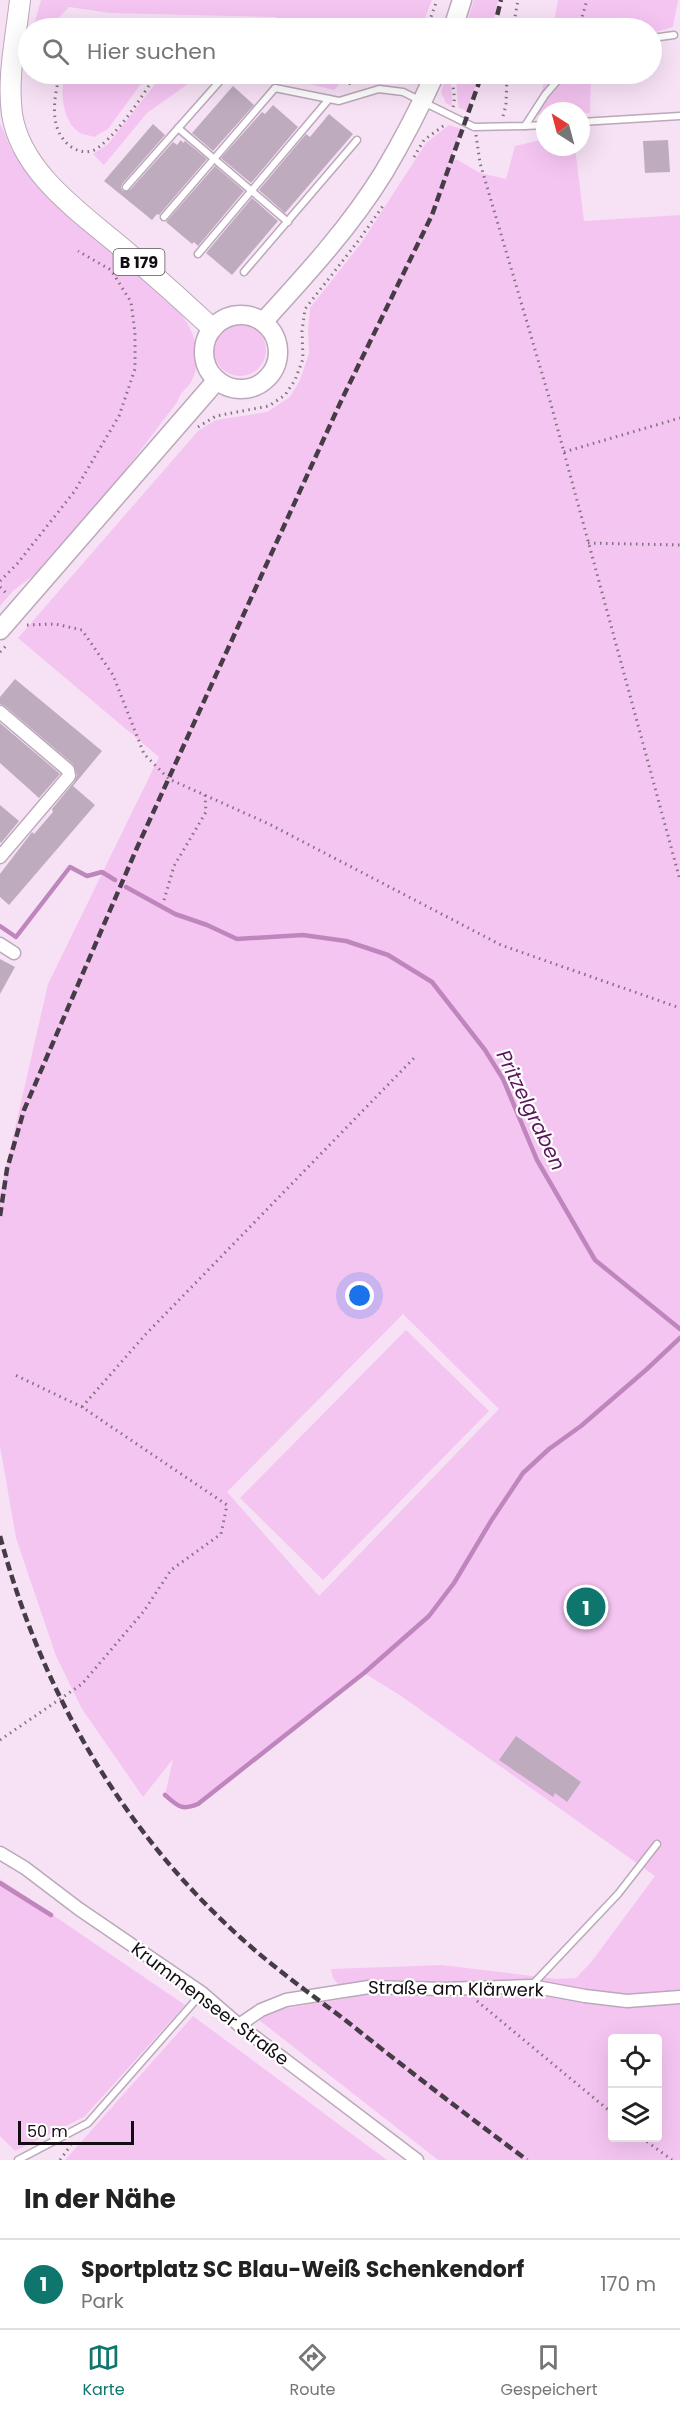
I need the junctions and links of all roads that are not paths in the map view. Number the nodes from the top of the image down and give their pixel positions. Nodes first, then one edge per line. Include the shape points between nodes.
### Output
1 (20, 0) edge
2 (462, 0) edge
3 (18, 18) edge
4 (456, 18) edge
5 (18, 21) edge
6 (674, 35) dead end
7 (662, 37) edge
8 (217, 84) edge
9 (431, 84) edge
10 (554, 84) edge
11 (329, 99) junction
12 (422, 103) junction
13 (680, 116) edge
14 (590, 121) edge
15 (536, 125) edge
16 (525, 126) junction
17 (178, 128) junction
18 (357, 140) dead end
19 (214, 159) junction
20 (126, 187) dead end
21 (251, 191) junction
22 (164, 217) dead end
23 (288, 222) junction
24 (198, 254) dead end
25 (244, 272) dead end
26 (263, 322) junction
27 (212, 328) junction
28 (217, 381) junction
29 (0, 630) edge
30 (0, 712) edge
31 (0, 857) edge
32 (0, 944) edge
33 (14, 953) dead end
34 (657, 1844) dead end
35 (0, 1853) edge
36 (531, 1986) junction
37 (202, 1993) junction
38 (680, 1997) edge
39 (239, 2025) junction
40 (18, 2160) edge
41 (417, 2160) edge

1 - 3 main road, B 179
2 - 4 main road
5 - 27 main road, B 179 via 12,115 25,150 64,198
6 - 7 lane
8 - 17 lane
9 - 12 main road
10 - 16 lane
11 - 12 lane via 339,101 379,89 403,92
11 - 19 lane via 275,88
11 - 21 lane
12 - 16 lane via 474,127
12 - 26 main road via 358,210
13 - 14 lane
15 - 16 lane
17 - 19 lane
17 - 20 lane
18 - 23 lane
19 - 21 lane
19 - 22 lane
21 - 23 lane
21 - 24 lane
23 - 25 lane
26 - 27 main road via 242,315 231,316
26 - 28 main road via 276,341 278,353 270,375 239,389
27 - 28 main road via 206,338 205,361
28 - 29 main road
30 - 31 street via 68,770 69,776
32 - 33 street
34 - 36 lane via 618,1894
35 - 37 street, Krummenseer Straße
36 - 38 street, Straße am Klärwerk via 627,2001
36 - 39 street, Straße am Klärwerk via 349,1989 286,2000
37 - 39 street, Krummenseer Straße
37 - 40 lane via 88,2123
39 - 41 street, Krummenseer Straße

